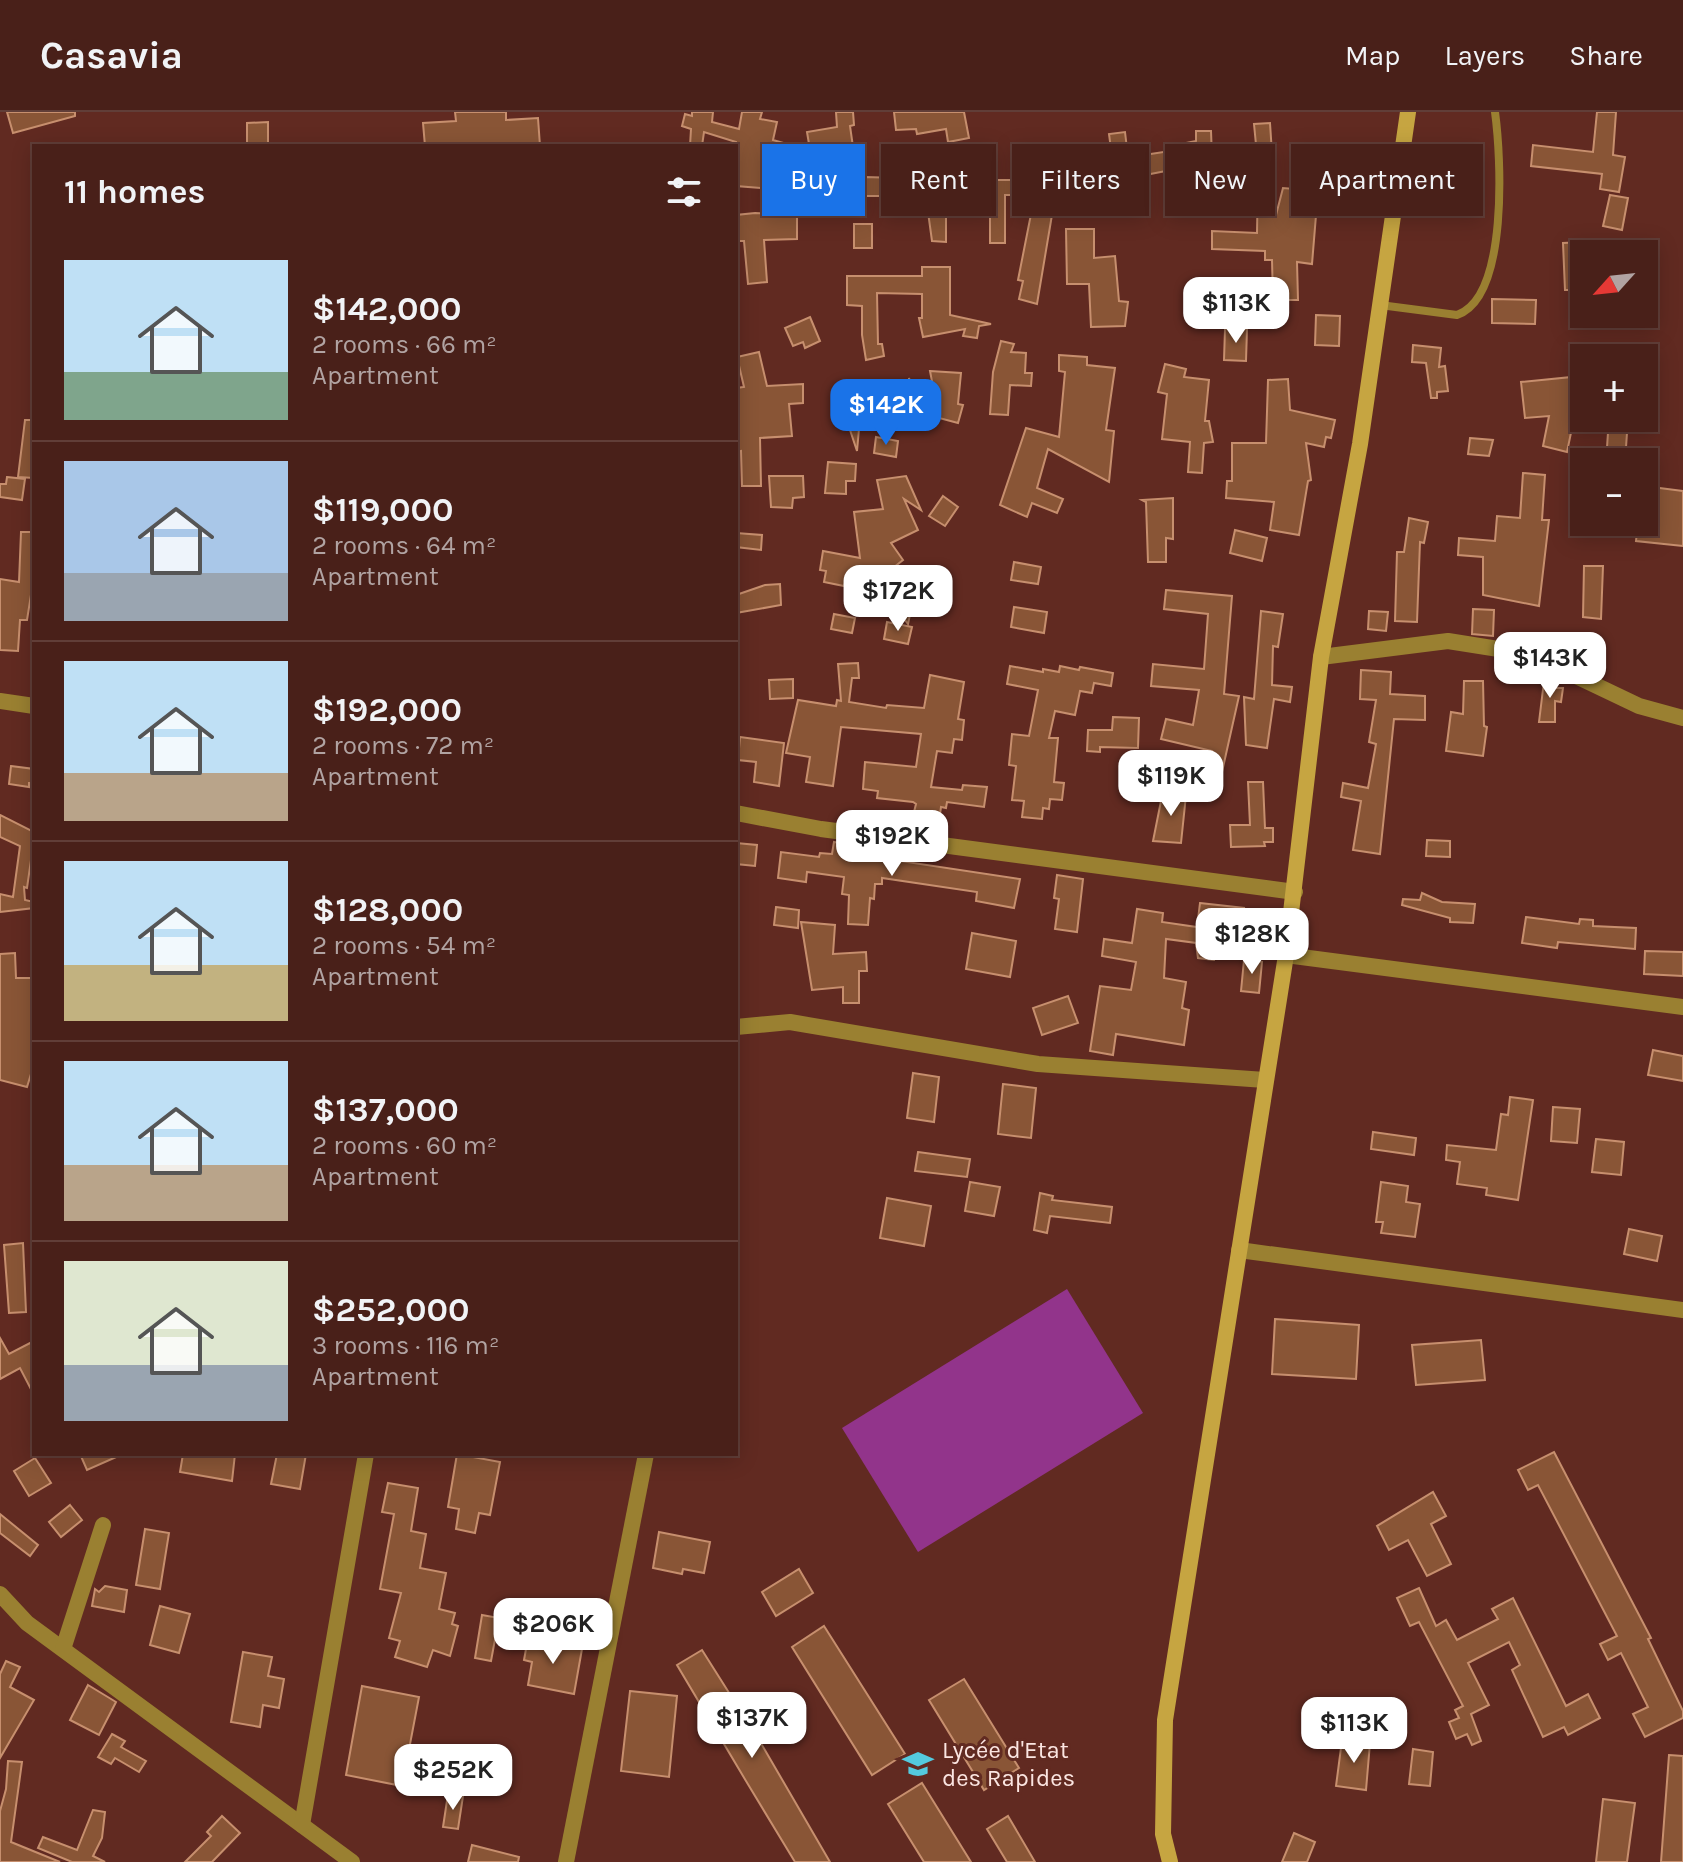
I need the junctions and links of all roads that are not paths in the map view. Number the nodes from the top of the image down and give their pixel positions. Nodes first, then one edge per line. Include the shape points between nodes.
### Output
1 (1408, 112) edge
2 (1495, 112) edge
3 (1380, 305) junction
4 (1321, 657) junction
5 (0, 701) edge
6 (32, 706) edge
7 (1683, 718) edge
8 (738, 813) edge
9 (1295, 892) junction
10 (1286, 955) junction
11 (1683, 1007) edge
12 (738, 1031) edge
13 (1265, 1080) junction
14 (1239, 1250) junction
15 (1683, 1310) edge
16 (366, 1456) edge
17 (646, 1456) edge
18 (103, 1525) dead end
19 (0, 1594) edge
20 (63, 1649) junction
21 (302, 1825) junction
22 (352, 1862) edge
23 (566, 1862) edge
24 (1170, 1862) edge

1 - 3 main road
2 - 3 lane via 1496,250 1479,299 1457,315
3 - 4 main road
4 - 7 street via 1448,641 1530,654 1639,706
4 - 9 main road
5 - 6 street
8 - 9 street
9 - 10 main road
10 - 11 street
10 - 13 main road
12 - 13 street via 790,1022 1038,1064
13 - 14 main road
14 - 15 street
14 - 24 main road via 1165,1720 1163,1834
16 - 21 street
17 - 23 street
18 - 20 street
19 - 20 street via 27,1623
20 - 21 street
21 - 22 street

